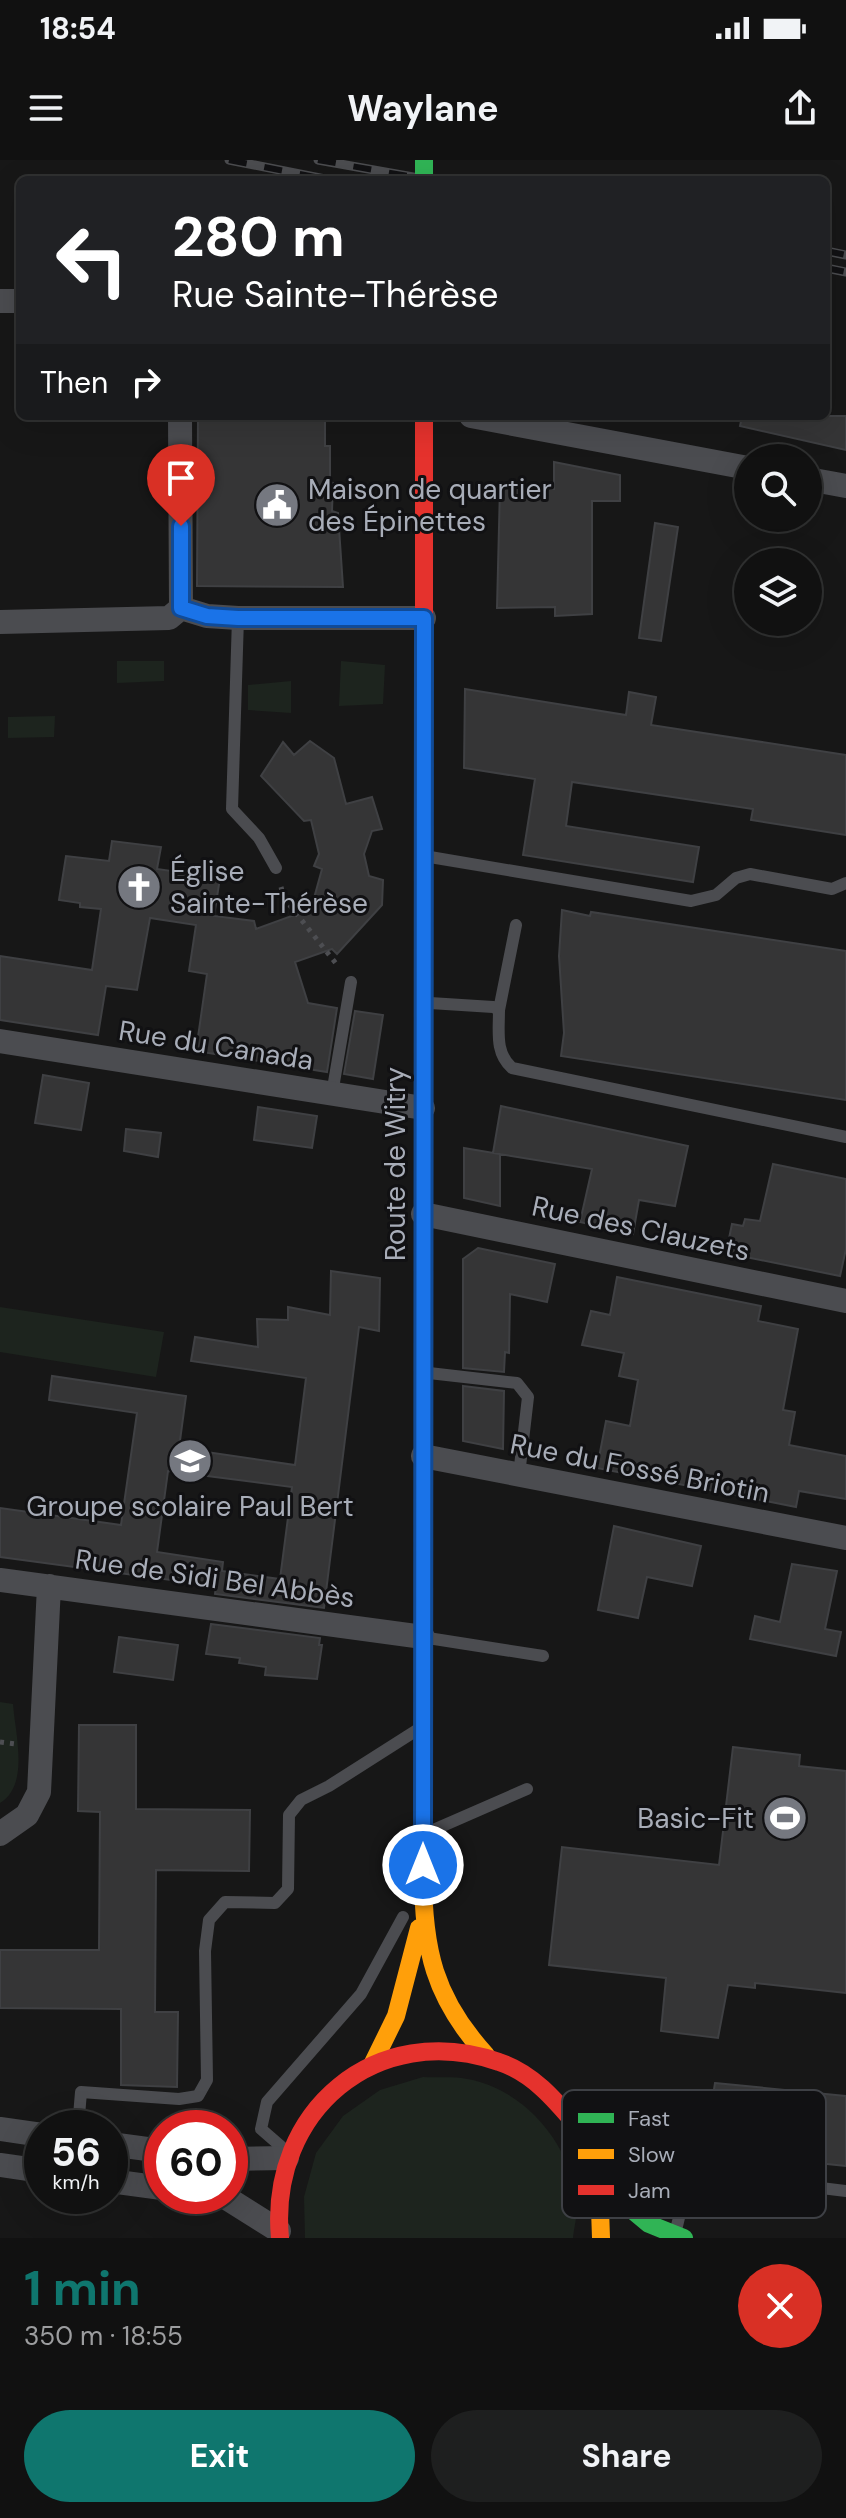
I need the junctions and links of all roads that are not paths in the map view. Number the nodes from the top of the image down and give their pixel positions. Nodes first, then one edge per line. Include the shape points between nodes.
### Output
1 (180, 420) edge
2 (424, 420) edge
3 (492, 420) edge
4 (734, 465) edge
5 (822, 482) edge
6 (846, 486) edge
7 (181, 608) junction
8 (238, 618) junction
9 (424, 618) junction
10 (0, 622) edge
11 (423, 856) junction
12 (276, 868) road end
13 (846, 883) edge
14 (516, 925) dead end
15 (351, 982) road end
16 (423, 1003) junction
17 (499, 1010) junction
18 (0, 1041) edge
19 (332, 1094) junction
20 (423, 1108) junction
21 (846, 1137) edge
22 (423, 1214) junction
23 (846, 1301) edge
24 (423, 1372) junction
25 (423, 1456) junction
26 (519, 1475) junction
27 (846, 1538) edge
28 (0, 1580) edge
29 (49, 1586) junction
30 (423, 1637) junction
31 (543, 1656) dead end
32 (423, 1726) junction
33 (527, 1789) dead end
34 (0, 1834) edge
35 (423, 1834) junction
36 (423, 1865) junction
37 (423, 1912) junction
38 (486, 2055) junction
39 (372, 2065) junction
40 (562, 2104) edge
41 (80, 2110) edge
42 (0, 2129) edge
43 (24, 2132) edge
44 (288, 2156) junction
45 (248, 2158) edge
46 (0, 2165) edge
47 (24, 2168) edge
48 (826, 2189) edge
49 (846, 2191) edge
50 (248, 2213) edge
51 (603, 2218) edge
52 (639, 2218) edge
53 (279, 2235) edge
54 (679, 2237) edge
55 (601, 2238) edge

1 - 7 street
2 - 9 main road, Route de Witry
3 - 4 street
5 - 6 street
7 - 8 street
7 - 10 street via 169,618
8 - 9 street
8 - 12 lane via 232,809 259,838
9 - 11 main road, Route de Witry
11 - 13 lane via 691,901 716,895 750,874 832,889
11 - 16 main road, Route de Witry
14 - 17 lane
15 - 19 lane
16 - 17 lane
16 - 20 main road, Route de Witry
17 - 21 lane via 499,1050 512,1068
18 - 19 street, Rue du Canada
19 - 20 street, Rue du Canada
20 - 22 main road, Route de Witry
22 - 23 street, Rue des Clauzets
22 - 24 main road, Route de Witry
24 - 25 main road, Route de Witry
24 - 26 lane via 517,1383 528,1397
25 - 26 street, Rue du Fossé Briotin
25 - 30 main road, Route de Witry
26 - 27 street, Rue du Fossé Briotin
28 - 29 street, Rue de Sidi Bel Abbès
29 - 30 street, Rue de Sidi Bel Abbès
29 - 34 street via 39,1792 27,1815
30 - 31 lane
30 - 32 main road, Route de Witry
32 - 35 main road, Route de Witry
32 - 41 lane via 301,1800 289,1815 288,1889 275,1903 225,1902 209,1920 207,2080 198,2096 81,2092
33 - 35 lane
35 - 36 main road, Route de Witry
36 - 37 main road, Route de Witry
36 - 44 lane via 398,1931 361,1994 267,2102 261,2129
37 - 38 main road, Route de Witry via 442,1995 456,2021
37 - 39 main road, Route de Witry via 396,2021
38 - 39 main road via 423,2050
38 - 40 main road via 521,2070
39 - 44 main road via 318,2105
42 - 43 street
44 - 45 street
44 - 53 main road via 279,2193
46 - 47 street
48 - 49 lane
50 - 53 street
51 - 55 main road
52 - 54 main road

